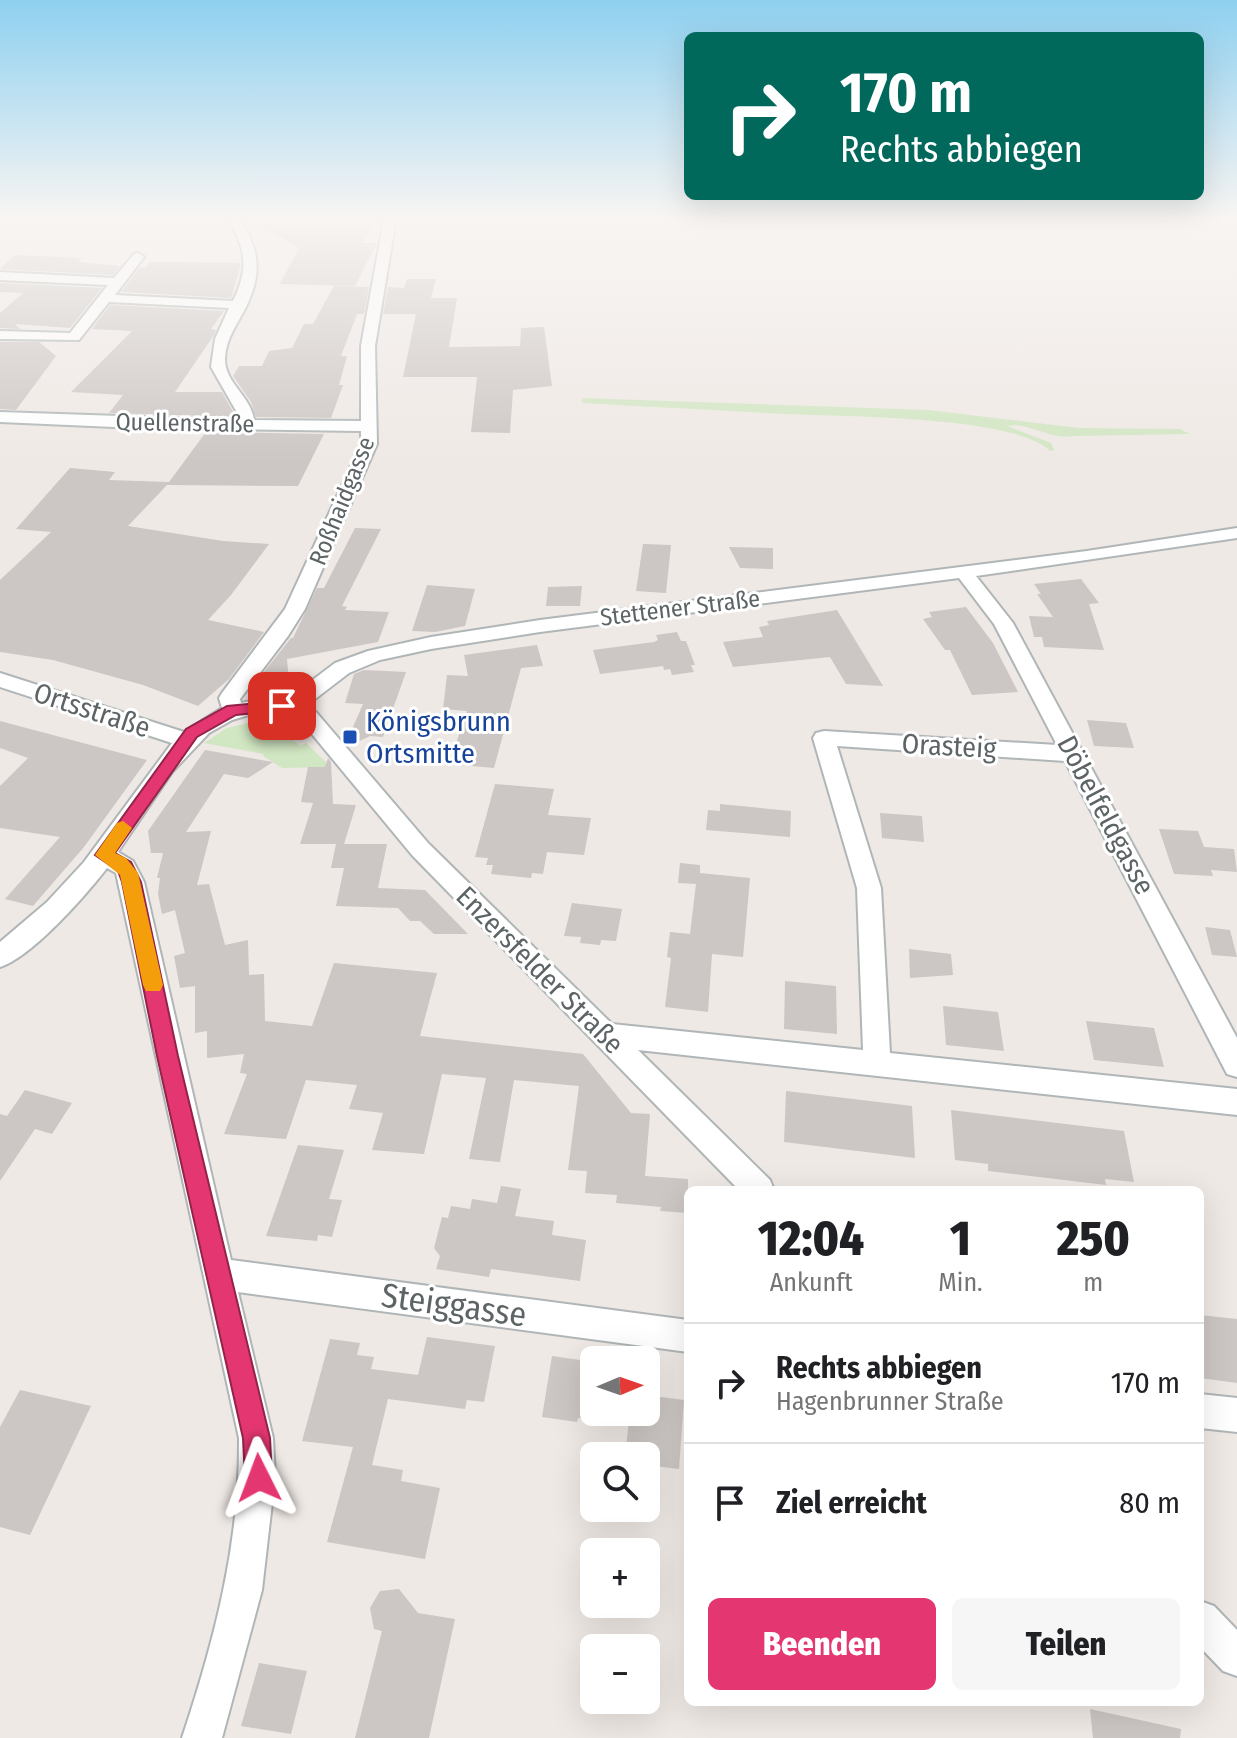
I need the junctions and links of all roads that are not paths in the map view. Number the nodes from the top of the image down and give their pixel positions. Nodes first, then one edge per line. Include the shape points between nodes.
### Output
1 (101, 300) edge
2 (144, 300) edge
3 (242, 300) edge
4 (376, 300) edge
5 (240, 305) junction
6 (0, 335) edge
7 (0, 417) edge
8 (246, 425) junction
9 (371, 426) junction
10 (1237, 533) edge
11 (964, 572) junction
12 (0, 680) edge
13 (290, 708) junction
14 (233, 710) junction
15 (185, 740) junction
16 (1074, 754) junction
17 (104, 855) junction
18 (0, 957) edge
19 (605, 1035) junction
20 (877, 1064) junction
21 (1237, 1065) edge
22 (1237, 1102) edge
23 (755, 1186) edge
24 (219, 1274) junction
25 (684, 1335) edge
26 (1204, 1411) edge
27 (1237, 1415) edge
28 (1204, 1624) edge
29 (1237, 1657) edge
30 (202, 1738) edge

1 - 6 street via 74,337
2 - 5 street
3 - 5 street
4 - 9 street, Roßhaidgasse via 368,346
5 - 8 street via 221,343 217,365 247,415
7 - 8 street, Quellenstraße
8 - 9 street, Quellenstraße
9 - 14 street, Roßhaidgasse via 367,449 312,576 281,632 232,691
10 - 11 street, Stettener Straße
11 - 13 street, Stettener Straße via 540,626 388,652 342,668
11 - 16 street, Döbelfeldgasse via 1003,623
12 - 15 street, Ortsstraße
13 - 14 street
13 - 19 street, Enzersfelder Straße via 309,717 420,849
14 - 15 street
15 - 17 street
16 - 20 street, Orasteig via 824,738 869,888
16 - 21 street, Döbelfeldgasse
17 - 18 street via 50,914
17 - 24 street via 125,867 132,882
19 - 20 street
19 - 23 street, Enzersfelder Straße
20 - 22 street
24 - 25 street, Steiggasse
24 - 30 street via 256,1438 259,1478 245,1591
26 - 27 street
28 - 29 street

